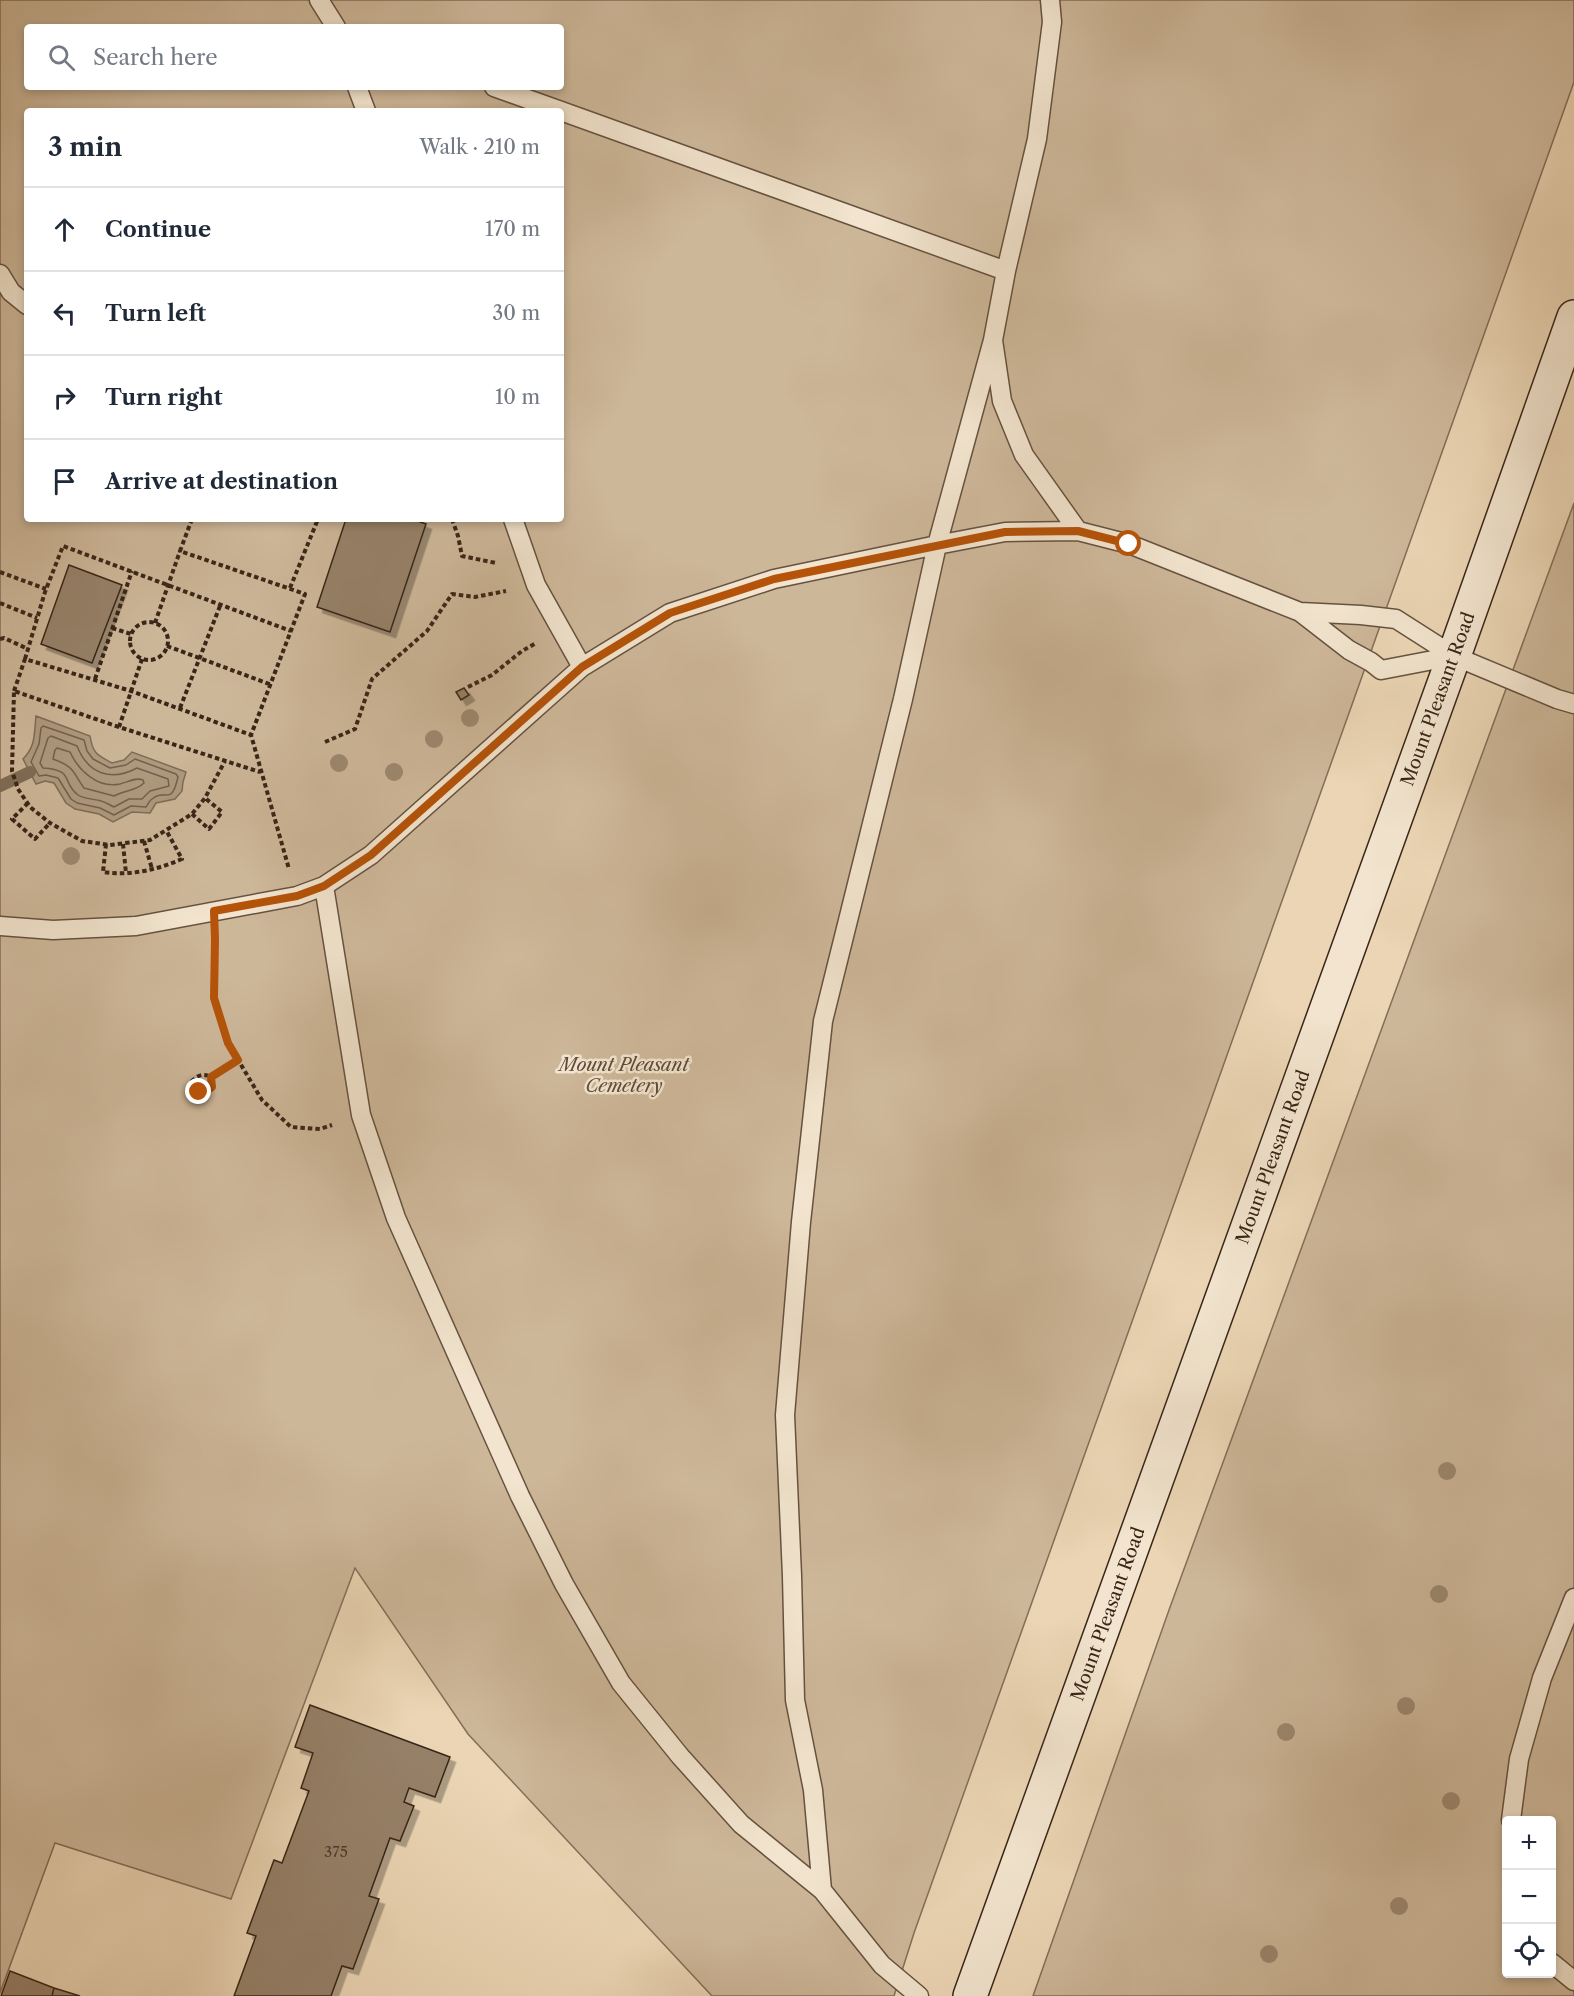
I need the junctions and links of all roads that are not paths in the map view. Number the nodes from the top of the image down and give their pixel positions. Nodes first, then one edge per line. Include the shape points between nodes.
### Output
1 (320, 0) edge
2 (1050, 0) edge
3 (334, 24) edge
4 (358, 90) edge
5 (502, 90) edge
6 (365, 108) edge
7 (553, 108) edge
8 (564, 112) edge
9 (1006, 271) junction
10 (0, 274) edge
11 (24, 302) edge
12 (1574, 316) edge
13 (993, 340) junction
14 (514, 522) edge
15 (1078, 531) junction
16 (937, 545) junction
17 (1300, 612) junction
18 (1454, 656) junction
19 (582, 667) junction
20 (1574, 704) edge
21 (324, 886) junction
22 (0, 926) edge
23 (1574, 1598) edge
24 (1512, 1816) edge
25 (822, 1890) junction
26 (1556, 1967) edge
27 (1574, 1981) edge
28 (918, 1996) edge
29 (970, 1996) edge

1 - 3 lane
2 - 9 lane via 1052,22 1037,139
4 - 6 lane
5 - 7 lane
8 - 9 lane
9 - 13 lane
10 - 11 lane
12 - 18 main road, Mount Pleasant Road
13 - 15 lane via 1002,400 1024,455
13 - 16 lane
14 - 19 lane via 536,585
15 - 16 lane via 1005,532
15 - 17 lane via 1129,544
16 - 19 lane via 774,579 670,613
16 - 25 lane via 823,1021 784,1415 795,1700 813,1790
17 - 18 lane via 1396,619
17 - 18 lane via 1381,670
18 - 20 lane
18 - 29 main road, Mount Pleasant Road
19 - 21 lane via 371,855
21 - 22 lane via 297,896 136,926 53,930
21 - 25 lane via 361,1115 396,1218 520,1496 564,1584 621,1683 741,1824
23 - 24 lane via 1542,1678 1519,1759
25 - 28 lane via 882,1965
26 - 27 lane

